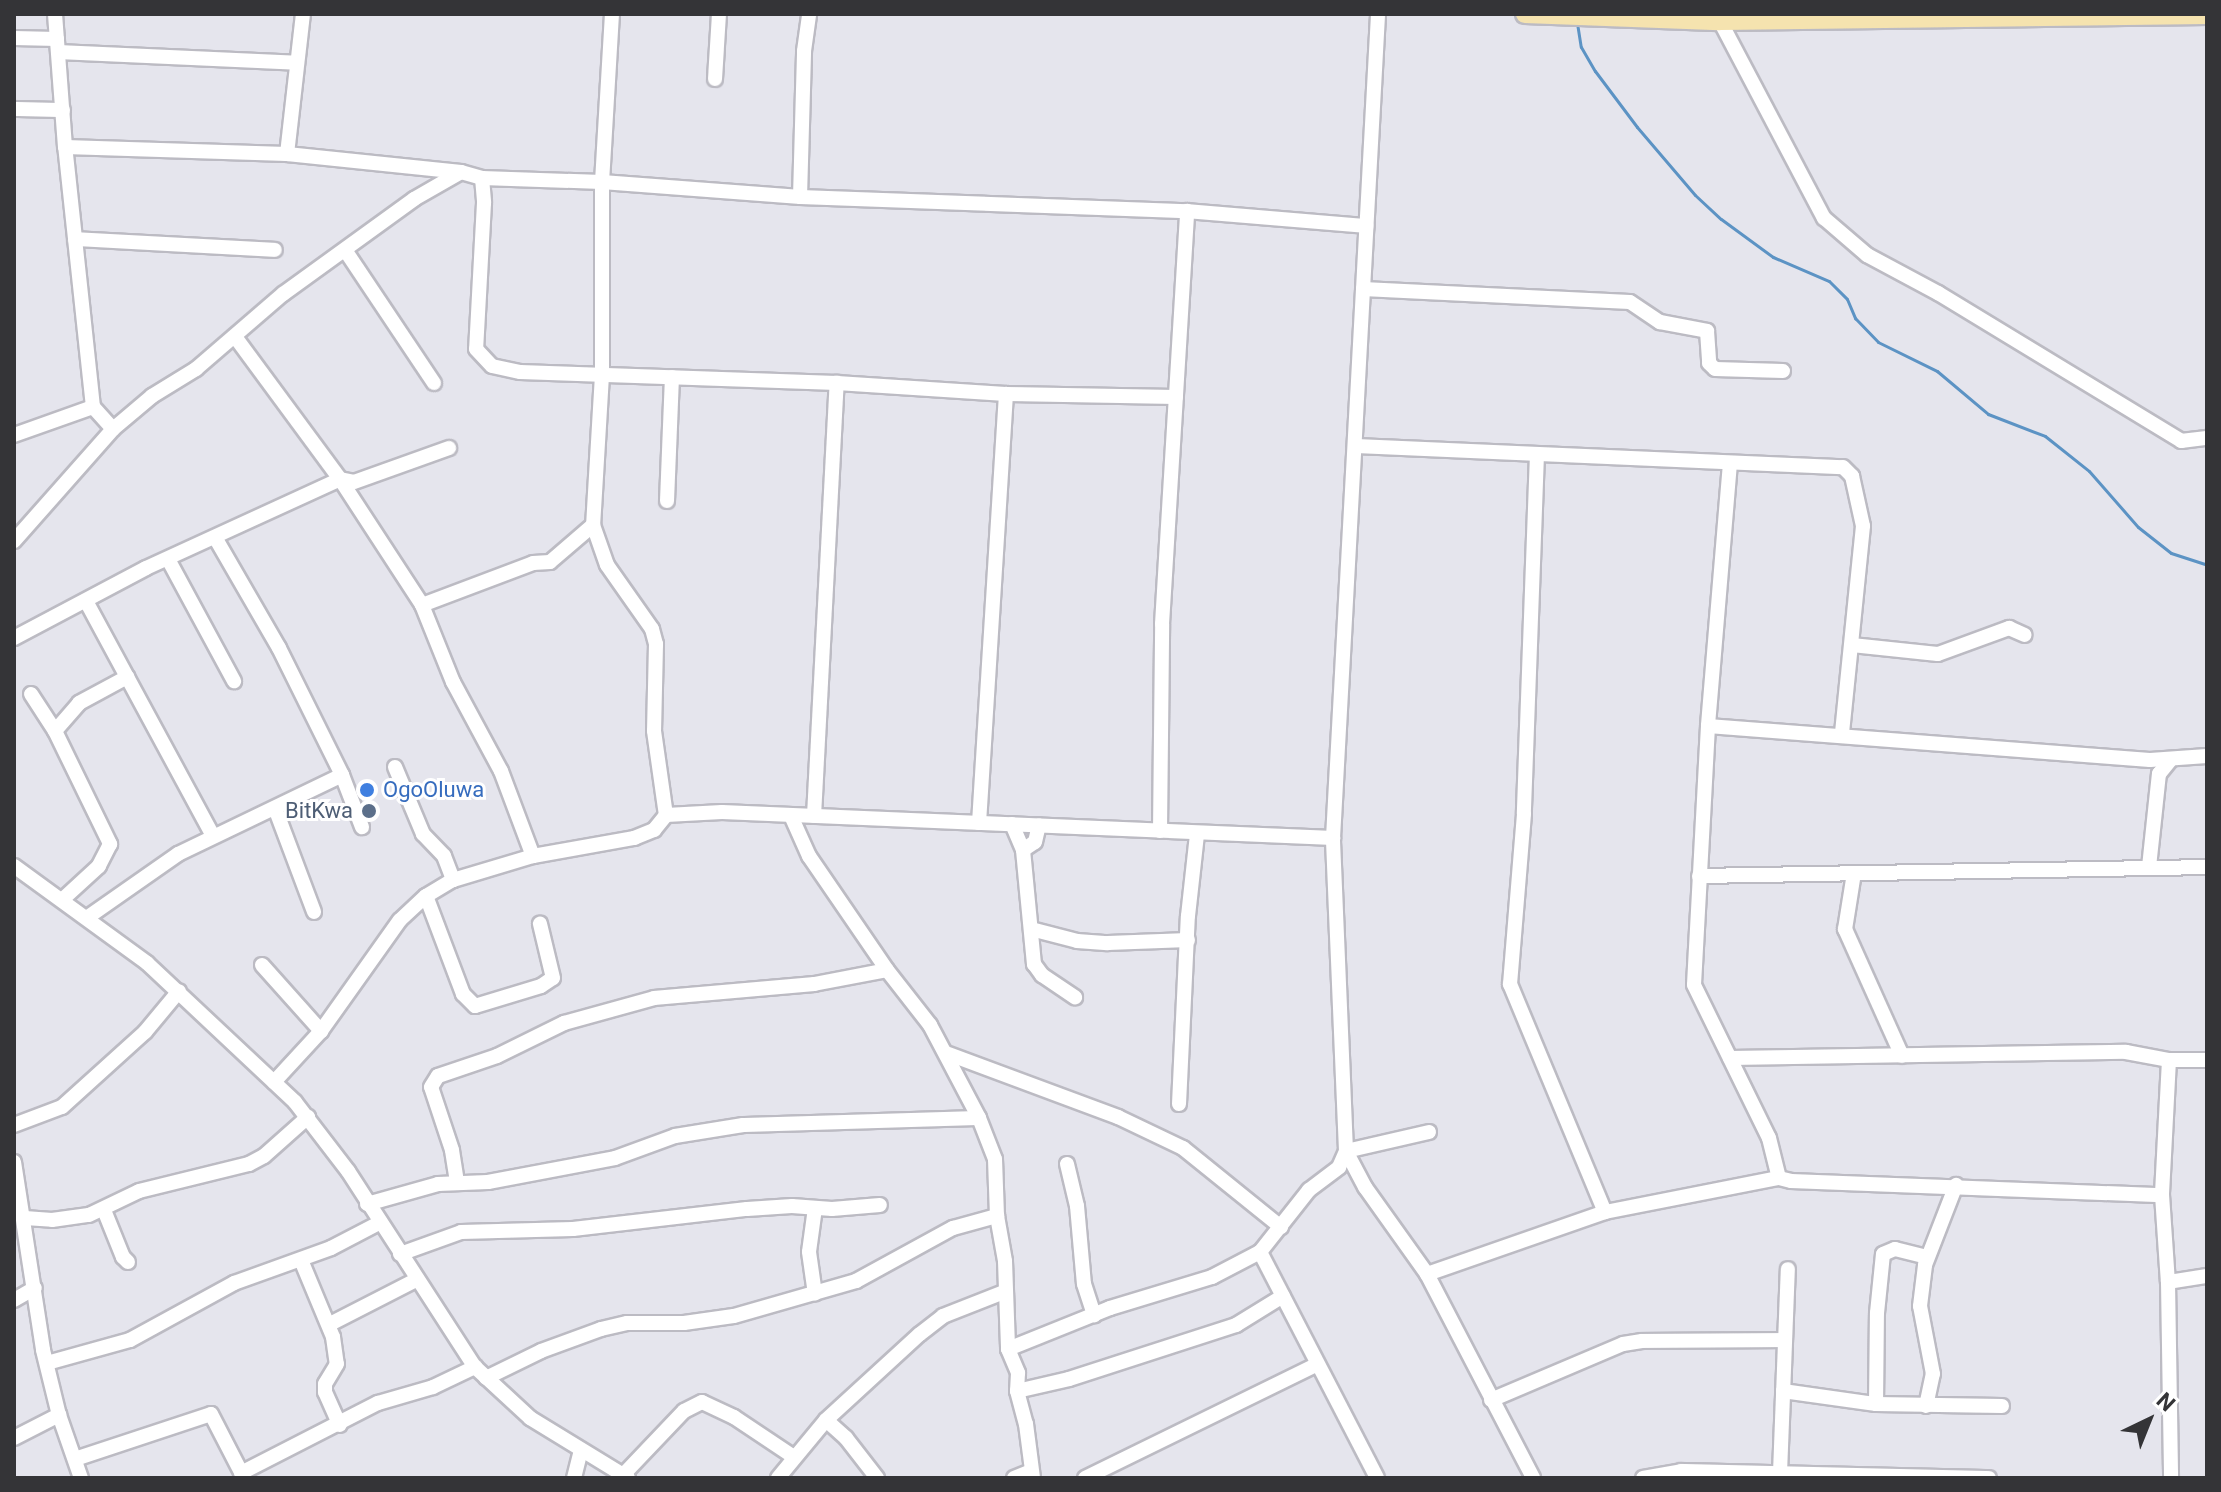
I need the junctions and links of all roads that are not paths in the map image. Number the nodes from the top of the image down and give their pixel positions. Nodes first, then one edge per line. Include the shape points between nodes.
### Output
1 (55, 14) edge
2 (303, 14) edge
3 (612, 14) edge
4 (719, 14) edge
5 (809, 14) edge
6 (1378, 14) edge
7 (1534, 15) edge
8 (2207, 15) edge
9 (1941, 16) edge
10 (2003, 16) edge
11 (2093, 16) edge
12 (1711, 18) edge
13 (14, 38) edge
14 (58, 45) junction
15 (297, 63) junction
16 (715, 79) dead end
17 (14, 109) edge
18 (63, 110) junction
19 (65, 147) junction
20 (287, 154) junction
21 (461, 172) junction
22 (482, 178) junction
23 (602, 182) junction
24 (800, 197) junction
25 (1187, 211) junction
26 (1366, 226) junction
27 (75, 239) junction
28 (275, 250) dead end
29 (345, 250) junction
30 (1363, 289) junction
31 (236, 338) junction
32 (1783, 371) dead end
33 (602, 375) junction
34 (672, 377) junction
35 (434, 383) dead end
36 (837, 383) junction
37 (1006, 394) junction
38 (1176, 397) junction
39 (93, 407) junction
40 (113, 429) junction
41 (14, 435) edge
42 (2207, 438) edge
43 (1356, 446) junction
44 (449, 448) dead end
45 (1537, 454) junction
46 (1730, 463) junction
47 (340, 479) junction
48 (667, 501) dead end
49 (593, 525) junction
50 (216, 539) junction
51 (14, 541) edge
52 (168, 559) junction
53 (86, 601) junction
54 (422, 605) junction
55 (2025, 635) dead end
56 (14, 638) edge
57 (1852, 645) junction
58 (127, 677) junction
59 (234, 681) dead end
60 (31, 694) dead end
61 (1708, 726) junction
62 (55, 731) junction
63 (1842, 734) junction
64 (2207, 756) edge
65 (2171, 759) junction
66 (2150, 760) junction
67 (395, 767) dead end
68 (2159, 774) junction
69 (342, 775) junction
70 (275, 808) junction
71 (666, 815) junction
72 (814, 816) junction
73 (792, 818) junction
74 (979, 823) junction
75 (1012, 824) junction
76 (1039, 825) junction
77 (362, 827) dead end
78 (1160, 831) junction
79 (1197, 834) junction
80 (213, 836) junction
81 (1333, 838) junction
82 (1023, 850) junction
83 (533, 856) junction
84 (14, 866) edge
85 (2149, 867) junction
86 (2207, 867) edge
87 (1854, 873) junction
88 (1699, 876) junction
89 (453, 880) junction
90 (426, 896) junction
91 (63, 899) junction
92 (314, 912) dead end
93 (88, 917) junction
94 (540, 924) dead end
95 (1031, 929) junction
96 (1188, 940) junction
97 (262, 965) dead end
98 (887, 970) junction
99 (179, 991) junction
100 (1075, 997) dead end
101 (321, 1031) junction
102 (946, 1053) junction
103 (1902, 1056) junction
104 (1730, 1058) junction
105 (2169, 1060) junction
106 (2207, 1060) edge
107 (274, 1082) junction
108 (1179, 1104) dead end
109 (308, 1117) junction
110 (979, 1118) junction
111 (14, 1125) edge
112 (1429, 1132) dead end
113 (1346, 1151) junction
114 (14, 1162) edge
115 (1067, 1164) dead end
116 (1779, 1178) junction
117 (457, 1182) junction
118 (1956, 1185) junction
119 (2162, 1195) junction
120 (367, 1204) junction
121 (880, 1205) dead end
122 (815, 1208) junction
123 (104, 1210) junction
124 (1605, 1212) junction
125 (997, 1216) junction
126 (25, 1218) junction
127 (381, 1222) junction
128 (1281, 1227) junction
129 (1260, 1252) junction
130 (400, 1254) junction
131 (1927, 1257) junction
132 (301, 1260) junction
133 (128, 1262) dead end
134 (1788, 1269) dead end
135 (1427, 1274) junction
136 (2207, 1276) edge
137 (416, 1280) junction
138 (2168, 1282) junction
139 (35, 1288) junction
140 (1004, 1292) junction
141 (815, 1294) junction
142 (1283, 1296) junction
143 (14, 1300) edge
144 (1094, 1315) junction
145 (330, 1324) junction
146 (1785, 1340) junction
147 (1008, 1349) junction
148 (47, 1363) junction
149 (1316, 1365) junction
150 (481, 1372) junction
151 (1017, 1391) junction
152 (1783, 1391) junction
153 (1491, 1400) junction
154 (1876, 1404) junction
155 (1926, 1406) junction
156 (2002, 1406) dead end
157 (59, 1415) junction
158 (826, 1420) junction
159 (340, 1425) junction
160 (14, 1438) edge
161 (581, 1450) junction
162 (794, 1457) junction
163 (75, 1459) junction
164 (1780, 1473) junction
165 (1032, 1475) edge
166 (243, 1476) edge
167 (626, 1477) edge
168 (81, 1478) edge
169 (574, 1478) edge
170 (778, 1478) edge
171 (877, 1478) edge
172 (1014, 1478) edge
173 (1085, 1478) edge
174 (1377, 1478) edge
175 (1533, 1478) edge
176 (1643, 1478) edge
177 (1989, 1478) edge
178 (2171, 1478) edge

1 - 14 street
2 - 15 street
3 - 23 street
4 - 16 street
5 - 24 street
6 - 26 street
7 - 12 main road
8 - 11 main road
9 - 10 main road
9 - 12 main road
10 - 11 main road
12 - 42 street via 1824,218 1867,255 2181,441
13 - 14 street
14 - 15 street
14 - 18 street
15 - 20 street
17 - 18 street
18 - 19 street
19 - 20 street
19 - 27 street
20 - 21 street
21 - 22 street
21 - 29 street
22 - 23 street
22 - 33 street via 476,349 492,366 520,372
23 - 24 street
23 - 33 street
24 - 25 street
25 - 26 street
25 - 38 street
26 - 30 street
27 - 28 street
27 - 39 street
29 - 31 street via 283,294
29 - 35 street
30 - 32 street via 1630,302 1660,322 1707,331 1709,363 1715,369
30 - 43 street
31 - 40 street
31 - 47 street
33 - 34 street
33 - 49 street
34 - 36 street
34 - 48 street
36 - 37 street
36 - 72 street
37 - 38 street
37 - 74 street
38 - 78 street via 1162,624
39 - 40 street
39 - 41 street
40 - 51 street
43 - 45 street
43 - 81 street
44 - 47 street via 354,482
45 - 46 street
45 - 124 street via 1524,814 1510,984
46 - 57 street via 1843,467 1852,476 1863,526
46 - 61 street
47 - 50 street
47 - 54 street
49 - 54 street via 550,562 533,563
49 - 71 street via 607,565 652,629 656,644 654,731
50 - 52 street
50 - 69 street via 279,648
52 - 53 street
52 - 59 street
53 - 56 street
53 - 58 street
54 - 83 street via 453,682 501,771
55 - 57 street via 2009,628 1938,654
57 - 63 street
58 - 62 street via 79,703
58 - 80 street
60 - 62 street
61 - 63 street
61 - 88 street
62 - 91 street via 110,844 99,866
63 - 66 street
64 - 65 street
65 - 66 street
65 - 68 street
66 - 68 street
67 - 89 street via 423,834 444,856
68 - 85 street
69 - 70 street
69 - 77 street
70 - 80 street
70 - 92 street
71 - 73 street via 722,812
71 - 83 street via 654,830 634,838
72 - 73 street
72 - 74 street
73 - 98 street via 809,856
74 - 75 street
75 - 76 street
75 - 82 street
76 - 78 street
76 - 82 street via 1035,842
78 - 79 street
79 - 81 street
79 - 96 street
80 - 93 street
81 - 113 street
82 - 95 street
83 - 89 street
84 - 91 street
85 - 86 street
85 - 87 street
87 - 88 street
87 - 103 street via 1845,929
88 - 104 street via 1694,985
89 - 90 street
90 - 94 street via 463,994 475,1006 553,978
90 - 101 street via 400,920
91 - 93 street
93 - 99 street
95 - 96 street via 1092,942
95 - 100 street via 1034,964
96 - 108 street
97 - 101 street
98 - 102 street
98 - 117 street via 814,984 654,998 564,1023 438,1076 431,1087
99 - 107 street
99 - 111 street via 145,1032 62,1107
101 - 107 street
102 - 110 street
102 - 128 street via 1118,1117 1183,1148
103 - 104 street
103 - 105 street via 2126,1052
104 - 116 street via 1769,1138
105 - 106 street
105 - 119 street
107 - 109 street
109 - 120 street
109 - 123 street via 249,1164 139,1191
110 - 117 street via 743,1125 675,1136 615,1158 488,1182
110 - 125 street via 995,1159
112 - 113 street
113 - 128 street via 1339,1167 1309,1190
113 - 135 street
114 - 126 street
115 - 144 street via 1077,1206 1084,1284
116 - 118 street
116 - 124 street
117 - 120 street
118 - 119 street
118 - 131 street
119 - 138 street
120 - 127 street
121 - 122 street
122 - 130 street via 747,1209 560,1230 461,1232
122 - 141 street via 809,1252
123 - 126 street via 66,1219
123 - 133 street
124 - 135 street
125 - 140 street
125 - 141 street via 953,1228 856,1281
126 - 139 street
127 - 130 street
127 - 132 street
128 - 129 street
129 - 142 street
129 - 144 street via 1212,1277
130 - 137 street
131 - 154 street via 1895,1249 1883,1254
131 - 155 street via 1920,1306 1933,1374
132 - 145 street
132 - 148 street via 234,1283 130,1340
134 - 146 street
135 - 153 street
136 - 138 street
137 - 145 street
137 - 150 street
138 - 178 street
139 - 143 street
139 - 148 street
140 - 147 street
140 - 158 street via 943,1316
141 - 150 street via 734,1316 601,1329
142 - 149 street
142 - 151 street via 1236,1325
144 - 147 street
145 - 159 street via 337,1364 325,1392
146 - 152 street
146 - 153 street via 1623,1344
147 - 151 street via 1018,1373
148 - 157 street
149 - 173 street
149 - 174 street
150 - 159 street via 378,1403
150 - 161 street via 530,1418
151 - 165 street
152 - 154 street
152 - 164 street
153 - 175 street
154 - 155 street
155 - 156 street
157 - 160 street
157 - 163 street
158 - 162 street
158 - 171 street
159 - 166 street
161 - 167 street
161 - 169 street
162 - 167 street via 702,1402 684,1411
162 - 170 street
163 - 166 street via 211,1414
163 - 168 street
164 - 176 street via 1681,1471
164 - 177 street
165 - 172 street

